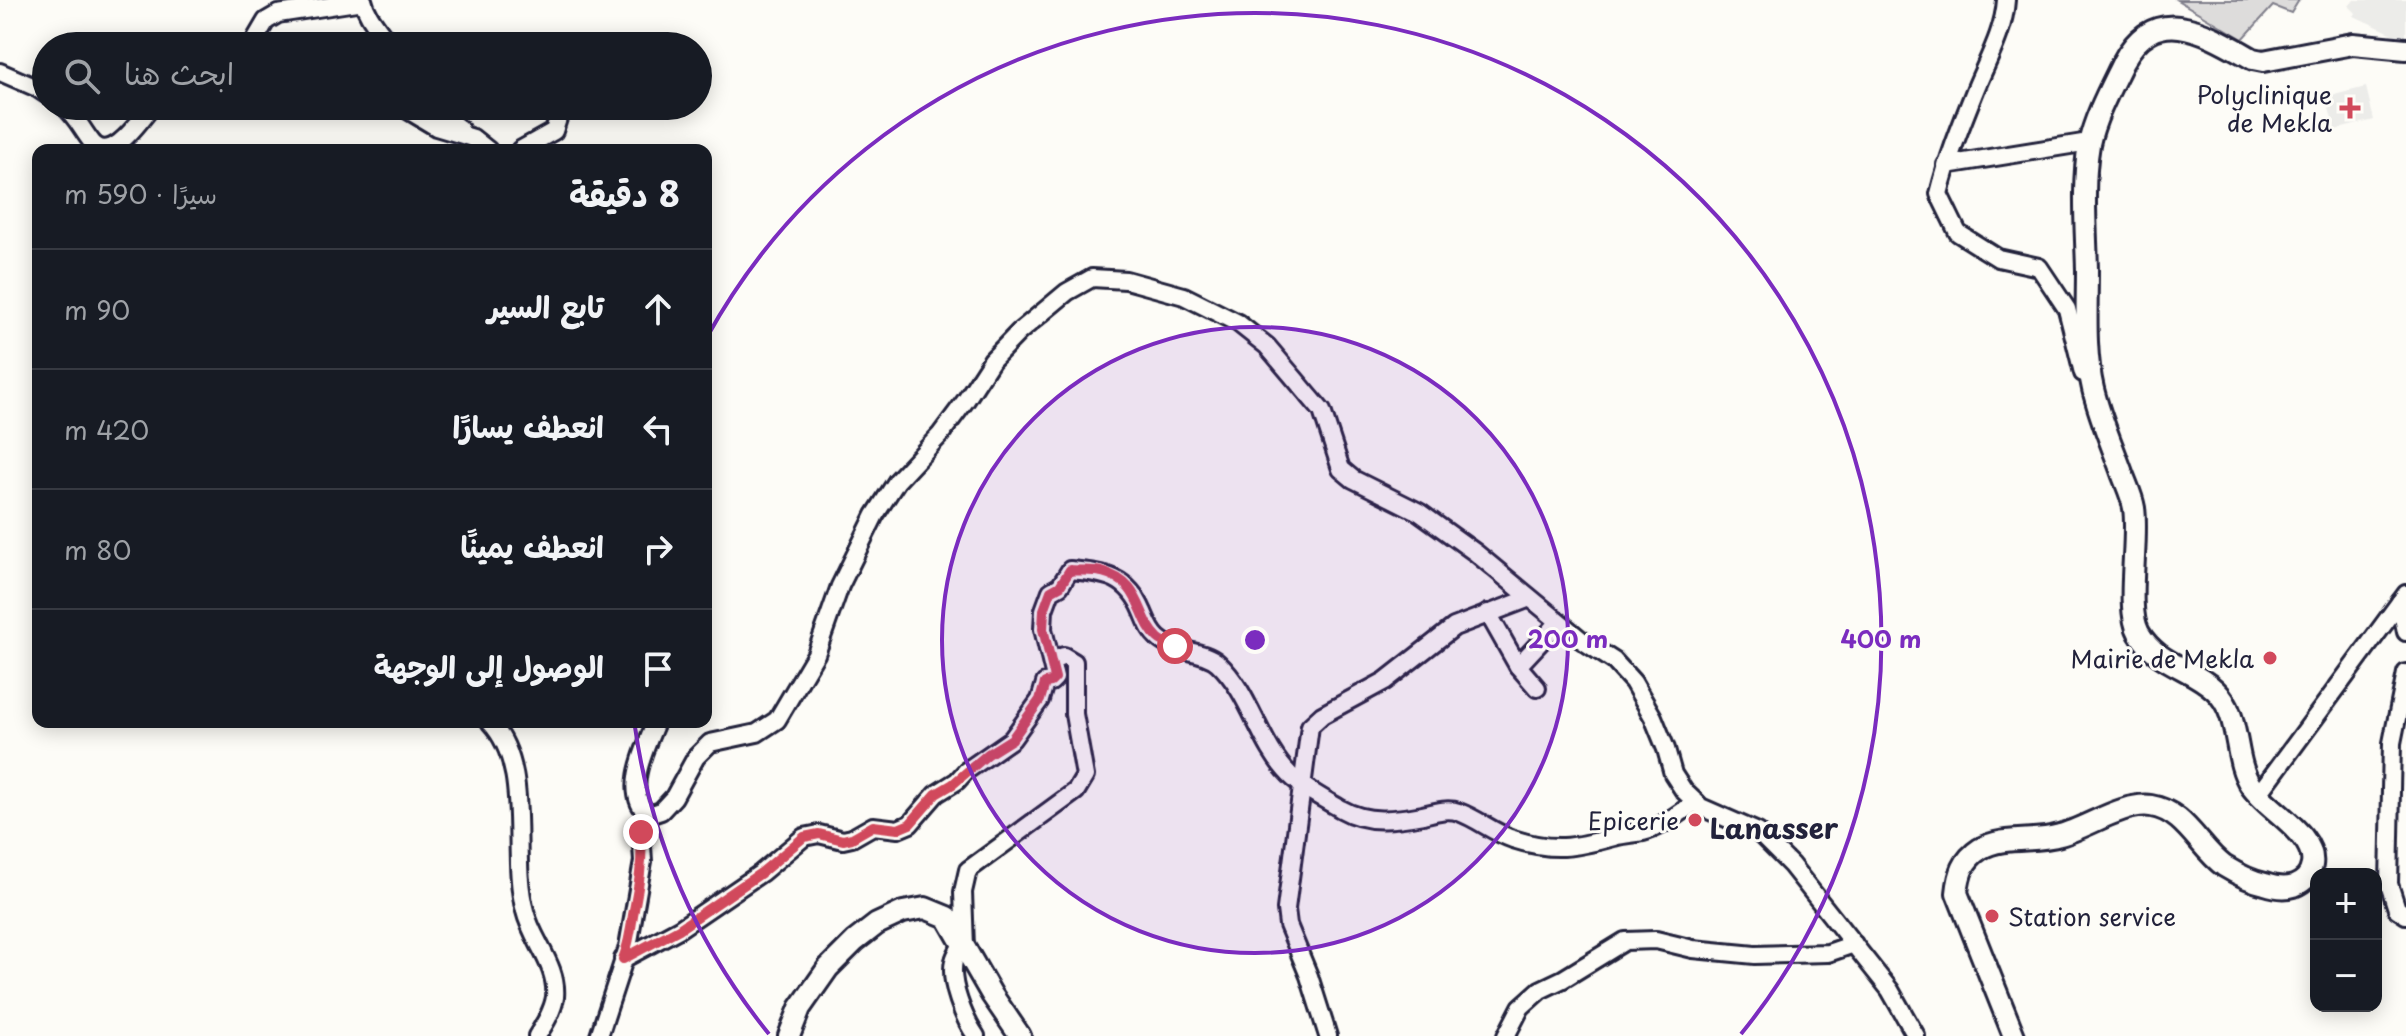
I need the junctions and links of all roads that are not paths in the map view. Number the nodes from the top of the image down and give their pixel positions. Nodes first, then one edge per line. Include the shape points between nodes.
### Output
1 (363, 0) edge
2 (2006, 0) edge
3 (260, 32) edge
4 (381, 32) edge
5 (2406, 49) edge
6 (0, 72) edge
7 (32, 86) edge
8 (78, 120) edge
9 (140, 120) edge
10 (424, 120) edge
11 (449, 120) edge
12 (558, 120) edge
13 (473, 138) junction
14 (2089, 142) junction
15 (92, 144) edge
16 (118, 144) edge
17 (480, 144) edge
18 (531, 144) edge
19 (1946, 165) junction
20 (2100, 415) junction
21 (1530, 598) junction
22 (2403, 598) edge
23 (1488, 613) junction
24 (1559, 622) junction
25 (2406, 632) edge
26 (1052, 661) junction
27 (1518, 666) junction
28 (2406, 673) edge
29 (1537, 688) dead end
30 (496, 728) edge
31 (654, 728) edge
32 (1303, 785) junction
33 (2258, 795) junction
34 (1696, 802) junction
35 (649, 815) junction
36 (2406, 915) edge
37 (1854, 944) junction
38 (964, 945) junction
39 (623, 959) junction
40 (537, 1036) edge
41 (599, 1036) edge
42 (789, 1036) edge
43 (976, 1036) edge
44 (1020, 1036) edge
45 (1328, 1036) edge
46 (1506, 1036) edge
47 (1916, 1036) edge
48 (2014, 1036) edge

1 - 3 street via 278,14
1 - 4 street
2 - 19 street via 2005,20
5 - 14 main road via 2353,44 2263,61 2201,29 2162,25 2142,34 2130,48
6 - 7 street
8 - 15 street
9 - 16 street
10 - 13 street
11 - 13 street
12 - 18 street via 554,131
13 - 17 street
14 - 19 street
14 - 20 main road via 2088,345
19 - 20 street via 1939,194 1958,233 1998,258 2039,267 2067,309
20 - 33 main road via 2133,505 2136,629 2174,666 2217,691 2227,706 2246,777
21 - 23 street
21 - 24 street
21 - 35 street via 1419,512 1341,469 1322,411 1267,346 1238,323 1184,296 1126,280 1092,278 1067,292 992,360 940,435 897,481 840,586 816,654 777,720 757,733 710,743 674,797
22 - 25 street
22 - 33 street
23 - 27 street
23 - 32 street via 1454,627 1385,681 1315,720 1308,733
24 - 27 street
24 - 34 street via 1614,661 1633,682 1653,717 1673,774
26 - 32 street via 1043,629 1051,591 1070,570 1104,573 1128,587 1160,641 1221,666 1271,749
26 - 38 street via 1064,656 1074,662 1083,783 968,870
26 - 39 street via 1055,678 1045,683 1040,700 1012,739 936,794 910,824 898,829 873,826 843,840 819,834 804,837 692,920
27 - 29 street
28 - 36 street via 2392,743 2389,884 2397,909
30 - 40 street via 512,765 525,912 551,969 555,998
31 - 35 street via 635,794
32 - 34 street via 1342,810 1373,820 1455,811 1511,839 1558,848 1649,830
32 - 45 street via 1286,909
33 - 48 main road via 2313,852 2306,879 2292,886 2251,881 2223,865 2179,819 2150,805 2130,807 2054,837 2000,842 1966,861 1957,893
34 - 37 street via 1758,832
35 - 39 street via 641,832 643,861
37 - 46 street via 1828,953 1755,955 1656,940 1625,941 1540,990 1521,1007
37 - 47 street via 1890,990
38 - 42 main road via 947,917 925,908 877,924 828,968 800,1008
38 - 43 street via 954,961 954,978 966,1022
38 - 44 main road
39 - 41 street

